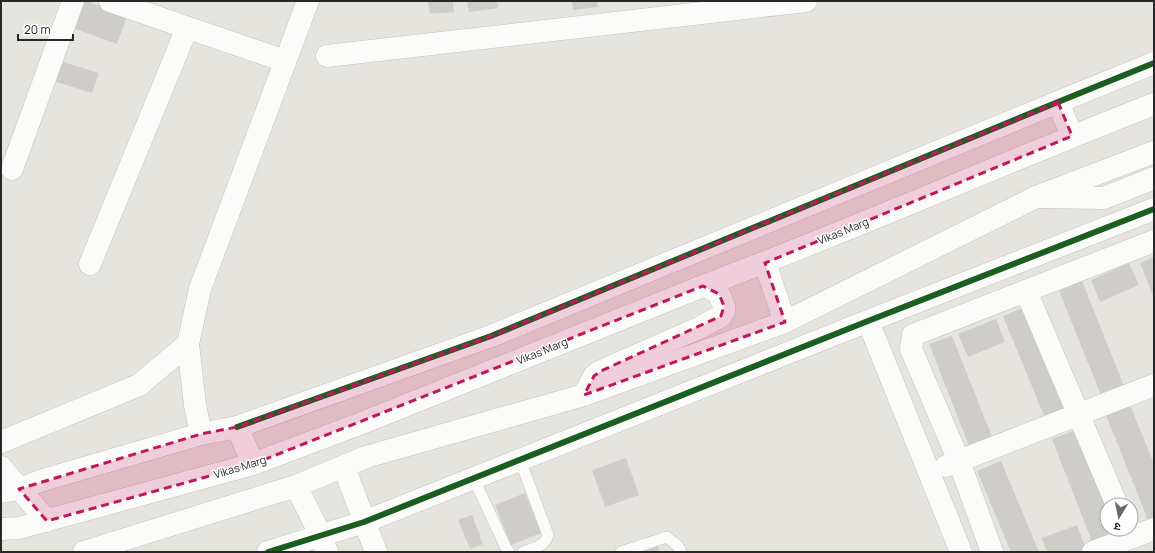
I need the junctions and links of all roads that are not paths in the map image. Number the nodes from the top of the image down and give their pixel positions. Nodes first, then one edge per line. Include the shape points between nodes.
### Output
1 (73, 1) edge
2 (110, 1) edge
3 (308, 1) edge
4 (806, 1) edge
5 (187, 28) junction
6 (327, 56) dead end
7 (285, 61) junction
8 (1154, 63) edge
9 (1058, 102) junction
10 (1154, 104) edge
11 (1072, 136) junction
12 (1154, 152) edge
13 (12, 169) dead end
14 (1154, 178) edge
15 (1036, 197) junction
16 (1154, 210) edge
17 (1154, 241) edge
18 (765, 263) junction
19 (90, 264) dead end
20 (703, 286) junction
21 (1026, 291) junction
22 (868, 321) junction
23 (785, 322) junction
24 (188, 344) junction
25 (1154, 385) edge
26 (584, 395) junction
27 (1078, 415) junction
28 (237, 427) junction
29 (202, 434) junction
30 (1, 442) edge
31 (520, 460) junction
32 (959, 461) junction
33 (253, 464) junction
34 (1, 467) edge
35 (344, 467) junction
36 (929, 472) junction
37 (474, 478) junction
38 (296, 486) junction
39 (10, 490) edge
40 (1114, 497) edge
41 (47, 521) junction
42 (364, 522) junction
43 (1154, 529) edge
44 (7, 530) edge
45 (1139, 531) edge
46 (1122, 537) edge
47 (324, 544) edge
48 (84, 552) edge
49 (268, 552) edge
50 (376, 552) edge
51 (509, 552) edge
52 (523, 552) edge
53 (621, 552) edge
54 (681, 552) edge
55 (961, 552) edge
56 (992, 552) edge
57 (1094, 552) edge

1 - 13 street
2 - 5 street
3 - 7 street
4 - 6 street
5 - 7 street
5 - 19 street
7 - 24 street via 200,289
8 - 9 street
9 - 11 street
9 - 28 street via 491,336
10 - 11 street, Vikas Marg
11 - 18 street, Vikas Marg
12 - 15 street
14 - 15 street via 1104,198
15 - 23 street
16 - 22 street
17 - 21 street
18 - 20 street, Vikas Marg
18 - 23 street
20 - 26 street via 719,294 724,306 721,316 601,371 594,376
20 - 33 street, Vikas Marg via 356,426
21 - 27 street
21 - 32 street via 913,336 911,349
22 - 31 street
22 - 36 street
23 - 26 street
24 - 29 street via 195,404
24 - 30 street via 139,385
25 - 27 street
26 - 35 street via 366,457
27 - 32 street
27 - 40 street
28 - 29 street
28 - 33 street
29 - 39 street
31 - 37 street
31 - 52 lane via 548,535 543,544
32 - 36 street
32 - 56 street
33 - 41 street, Vikas Marg
34 - 39 street
35 - 38 street
35 - 42 street
36 - 55 street
37 - 42 street
37 - 51 lane
38 - 47 street
38 - 48 street
39 - 41 street
41 - 44 street, Vikas Marg
42 - 47 street
42 - 50 street
43 - 45 street
46 - 57 street
47 - 49 street
53 - 54 lane via 667,537

